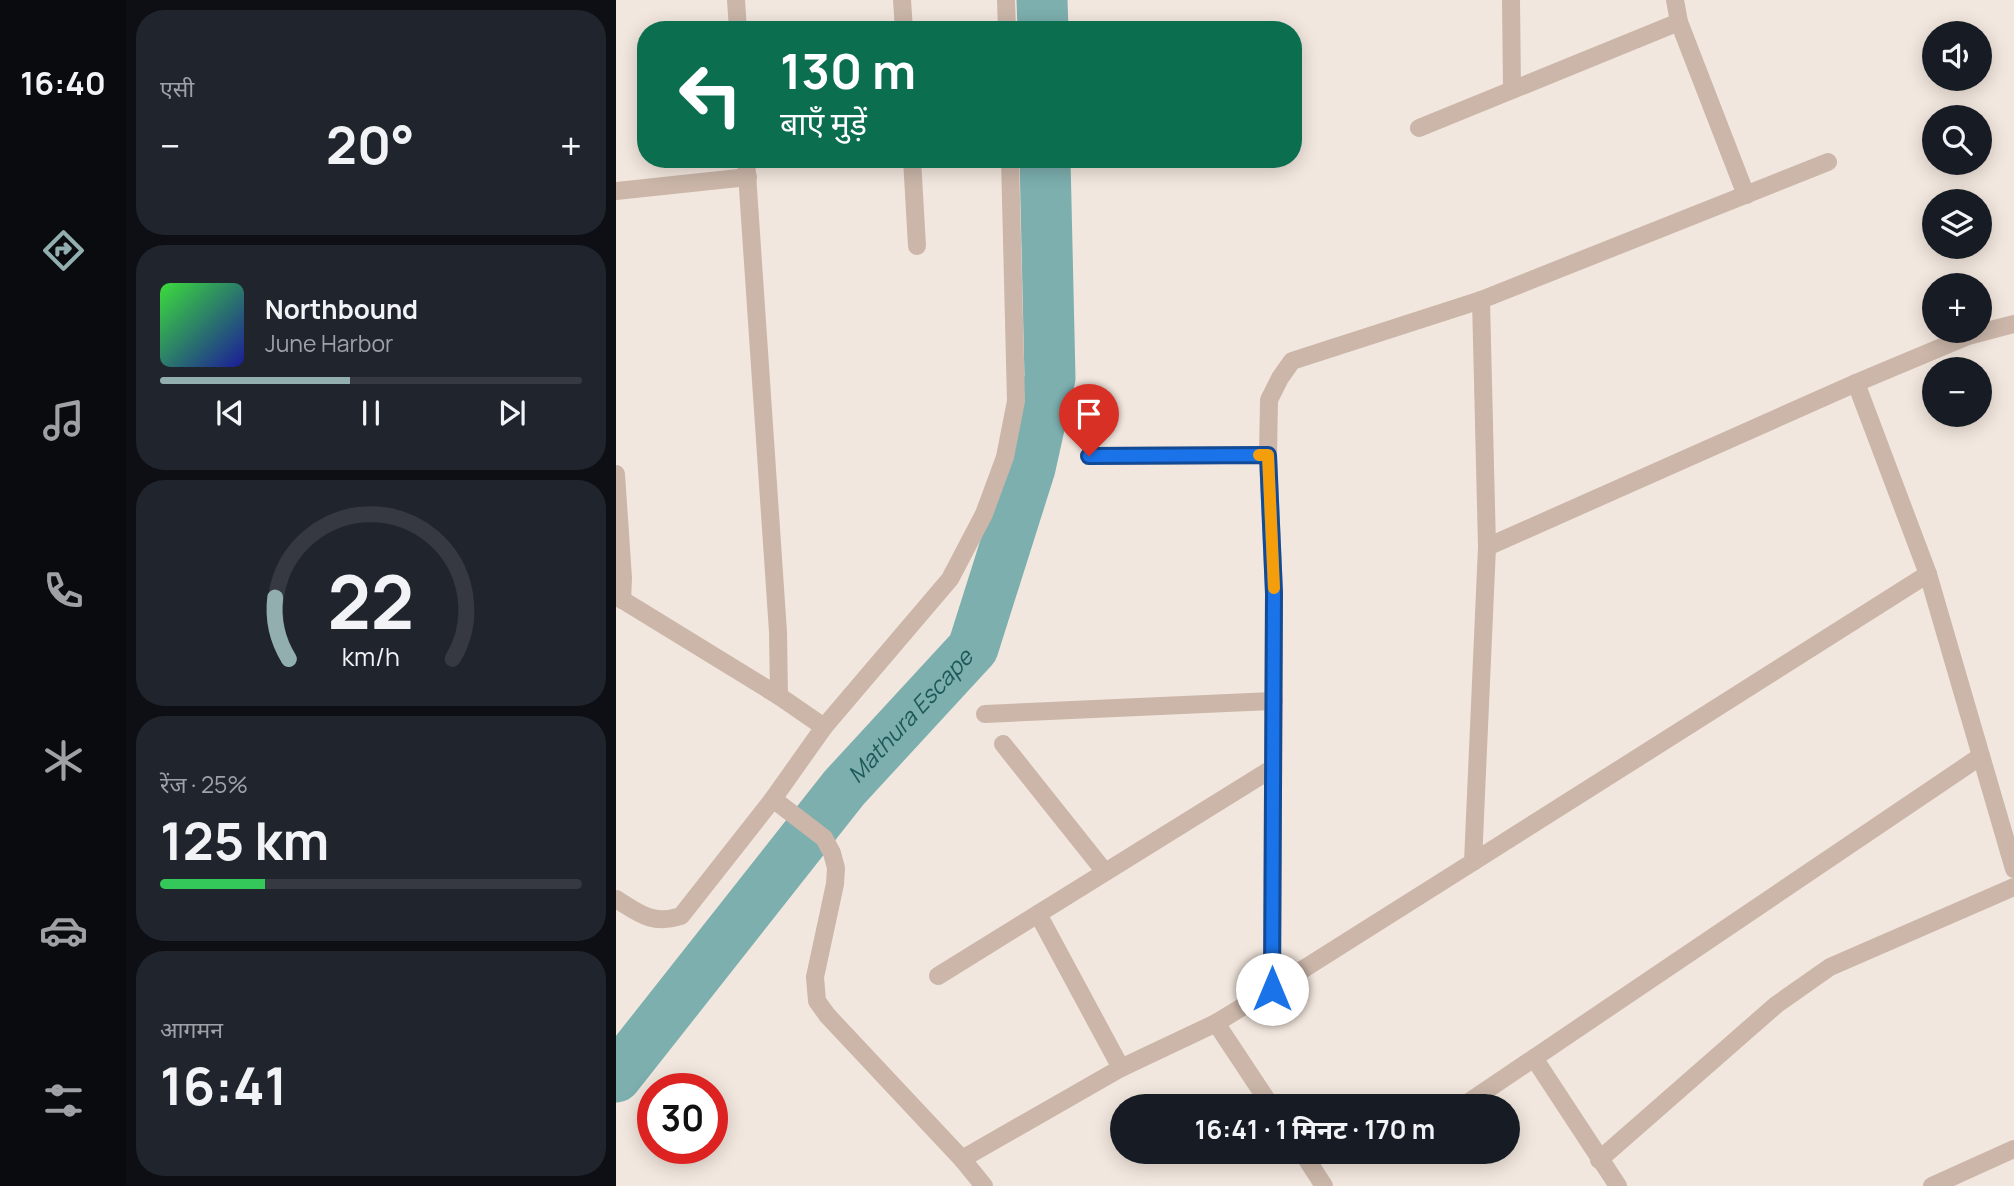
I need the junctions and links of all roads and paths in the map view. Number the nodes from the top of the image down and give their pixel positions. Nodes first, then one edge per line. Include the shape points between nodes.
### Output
1 (736, 0) edge
2 (902, 0) edge
3 (1006, 0) edge
4 (1511, 0) edge
5 (1675, 0) edge
6 (737, 21) edge
7 (903, 21) edge
8 (1007, 21) edge
9 (1679, 22) junction
10 (1513, 90) junction
11 (1419, 128) dead end
12 (1828, 162) dead end
13 (747, 168) edge
14 (913, 168) edge
15 (1010, 168) edge
16 (616, 191) edge
17 (1746, 195) junction
18 (917, 246) dead end
19 (1481, 299) junction
20 (2014, 324) edge
21 (1856, 383) junction
22 (1268, 455) junction
23 (1089, 456) dead end
24 (616, 474) edge
25 (1488, 547) junction
26 (1928, 574) junction
27 (619, 598) edge
28 (779, 696) junction
29 (1274, 701) junction
30 (985, 713) dead end
31 (824, 727) junction
32 (1003, 744) dead end
33 (1981, 756) junction
34 (1273, 768) junction
35 (773, 799) junction
36 (1473, 862) junction
37 (2014, 869) edge
38 (1105, 872) junction
39 (2014, 887) edge
40 (616, 899) edge
41 (1038, 914) junction
42 (938, 975) dead end
43 (1272, 989) junction
44 (1216, 1023) junction
45 (1534, 1058) junction
46 (1121, 1068) junction
47 (1263, 1094) edge
48 (1481, 1094) edge
49 (2014, 1150) edge
50 (962, 1159) junction
51 (1599, 1160) junction
52 (1309, 1164) edge
53 (984, 1186) edge
54 (1324, 1186) edge
55 (1618, 1186) edge
56 (1932, 1186) edge

1 - 6 street
2 - 7 street
3 - 8 street
4 - 10 street
5 - 9 street
9 - 10 street
9 - 17 street
10 - 11 street
12 - 17 street
13 - 16 street
13 - 28 street
14 - 18 street
15 - 31 street via 1016,401 1004,457 984,514 950,579
17 - 19 street
19 - 22 street via 1292,361 1269,400
19 - 25 street
20 - 21 street via 1968,336
21 - 25 street
21 - 26 street
22 - 23 street
22 - 29 street
24 - 27 street via 623,578
25 - 36 street
26 - 33 street
26 - 36 street
27 - 28 street
28 - 31 street
29 - 30 street
29 - 34 street
31 - 35 street
32 - 38 street
33 - 37 street
33 - 45 street
34 - 38 street
34 - 43 street
35 - 40 street via 681,916 666,921 645,918
35 - 50 street via 824,838 836,867 816,977 817,1001
36 - 43 street
38 - 41 street
39 - 51 street via 1830,967 1776,1005
41 - 42 street
41 - 46 street
43 - 44 street
44 - 46 street
44 - 47 street
45 - 48 street
45 - 51 street
46 - 50 street
49 - 56 street
50 - 53 street
51 - 55 street
52 - 54 street

